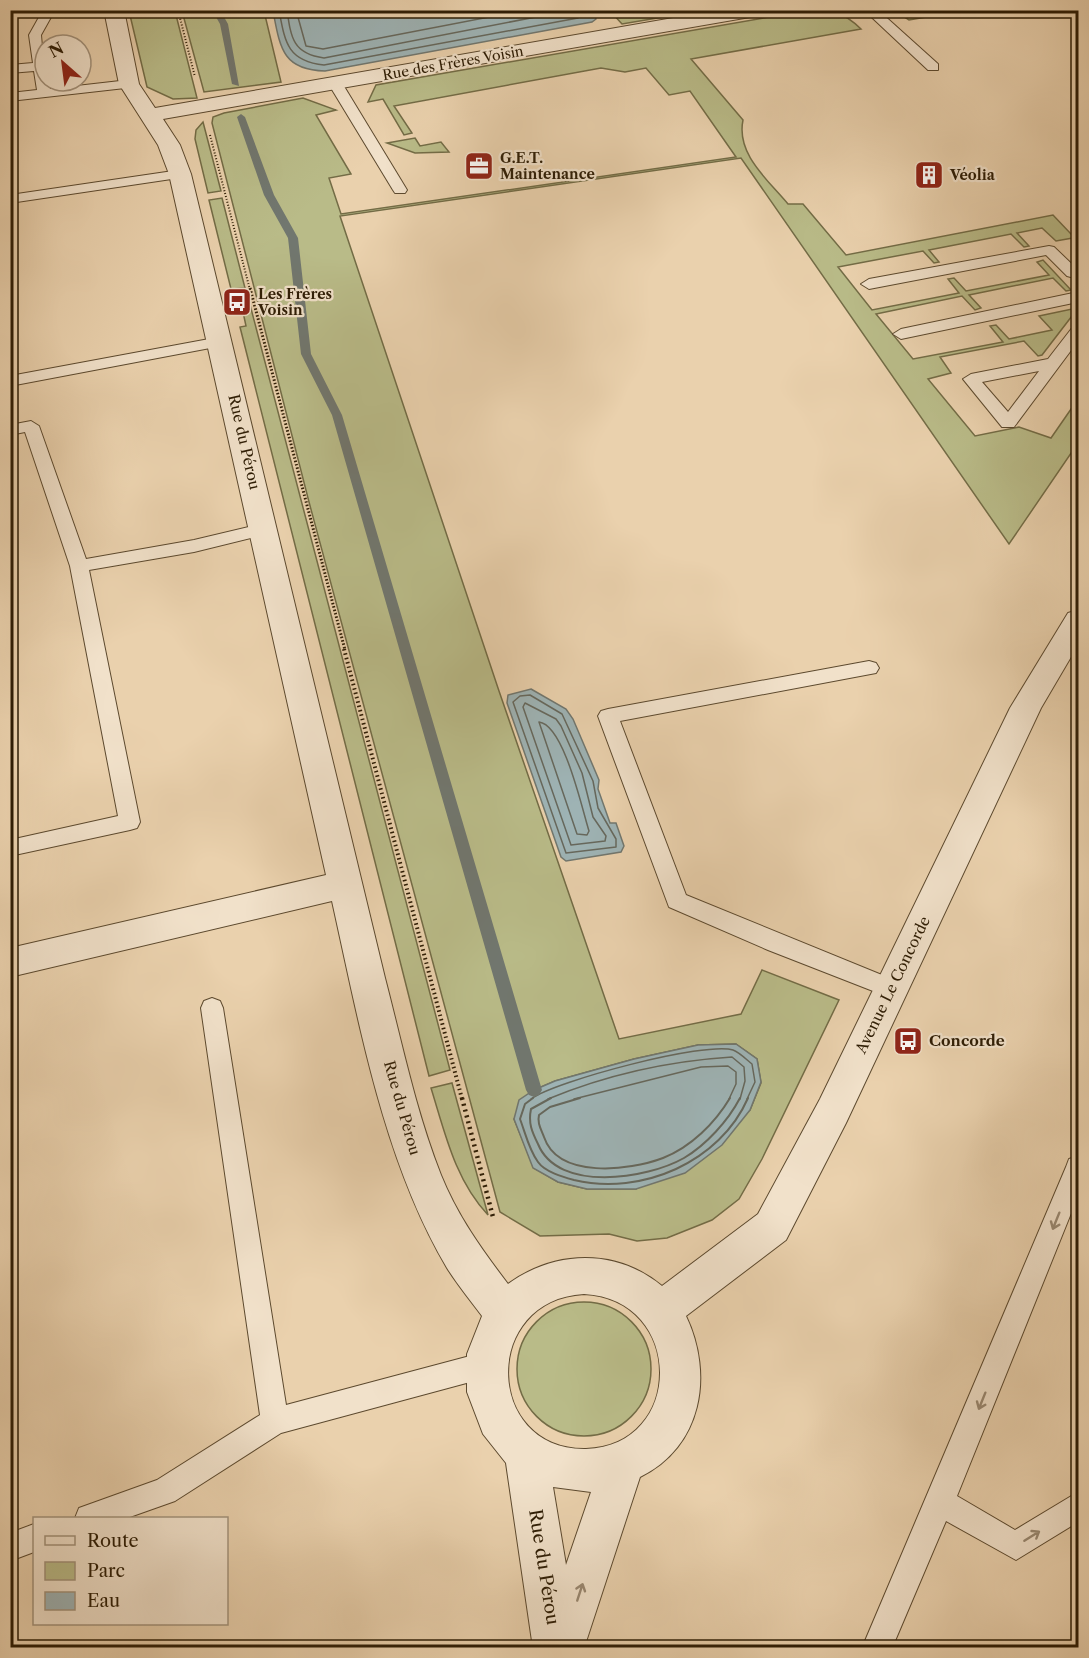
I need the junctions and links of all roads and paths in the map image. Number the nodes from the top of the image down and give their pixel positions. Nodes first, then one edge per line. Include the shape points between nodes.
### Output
1 (49, 10) edge
2 (114, 10) edge
3 (178, 10) edge
4 (756, 10) edge
5 (870, 10) edge
6 (36, 33) edge
7 (33, 67) edge
8 (933, 67) dead end
9 (10, 69) edge
10 (335, 83) junction
11 (129, 84) junction
12 (198, 85) dead end
13 (93, 88) edge
14 (44, 93) edge
15 (10, 98) edge
16 (151, 115) junction
17 (210, 134) dead end
18 (180, 174) junction
19 (400, 190) dead end
20 (10, 199) edge
21 (1078, 275) edge
22 (869, 284) dead end
23 (1078, 297) edge
24 (1078, 331) edge
25 (901, 334) dead end
26 (220, 342) junction
27 (1055, 363) junction
28 (10, 381) edge
29 (10, 430) edge
30 (265, 530) junction
31 (79, 566) junction
32 (1078, 621) edge
33 (869, 668) dead end
34 (10, 848) edge
35 (347, 884) junction
36 (10, 963) edge
37 (891, 989) junction
38 (212, 1008) dead end
39 (1078, 1167) edge
40 (493, 1217) dead end
41 (661, 1311) junction
42 (505, 1313) junction
43 (484, 1365) junction
44 (275, 1421) junction
45 (525, 1451) junction
46 (623, 1462) junction
47 (940, 1502) junction
48 (1078, 1506) edge
49 (92, 1517) edge
50 (33, 1538) edge
51 (10, 1547) edge
52 (556, 1647) edge
53 (561, 1647) edge
54 (877, 1647) edge

1 - 6 lane
2 - 11 street, Rue du Pérou
3 - 12 path
4 - 10 street, Rue des Frères Voisin
5 - 8 lane
7 - 9 lane
10 - 16 street, Rue des Frères Voisin
10 - 19 lane
11 - 13 lane
11 - 16 street, Rue du Pérou
14 - 15 lane
16 - 18 street, Rue du Pérou
17 - 40 path
18 - 20 lane
18 - 26 street, Rue du Pérou
21 - 22 lane via 1049,250
23 - 25 lane
24 - 27 lane
26 - 28 lane
26 - 30 street, Rue du Pérou
27 - 27 lane via 1008,423 971,379 1044,365
29 - 31 lane via 32,426
30 - 31 lane
30 - 35 street, Rue du Pérou
31 - 34 lane via 130,822
32 - 37 street, Avenue Le Concorde via 1026,708
33 - 37 lane via 608,716 678,901
35 - 36 street
35 - 42 street, Rue du Pérou via 396,1090 423,1179 461,1255
37 - 41 street, Avenue Le Concorde via 772,1227
38 - 44 lane
39 -> 47 lane
41 - 42 street via 639,1292 611,1279 582,1276 553,1281 526,1293
41 - 46 street via 679,1342 684,1377 676,1413 655,1443
42 - 43 street via 491,1338
43 - 44 lane
43 - 45 street via 488,1398 502,1427
44 - 49 lane via 165,1491
45 - 46 street via 556,1465 590,1470
45 - 52 street, Rue du Pérou
53 -> 46 street, Rue du Pérou
47 -> 48 lane via 1016,1546
47 - 54 lane
50 - 51 lane

